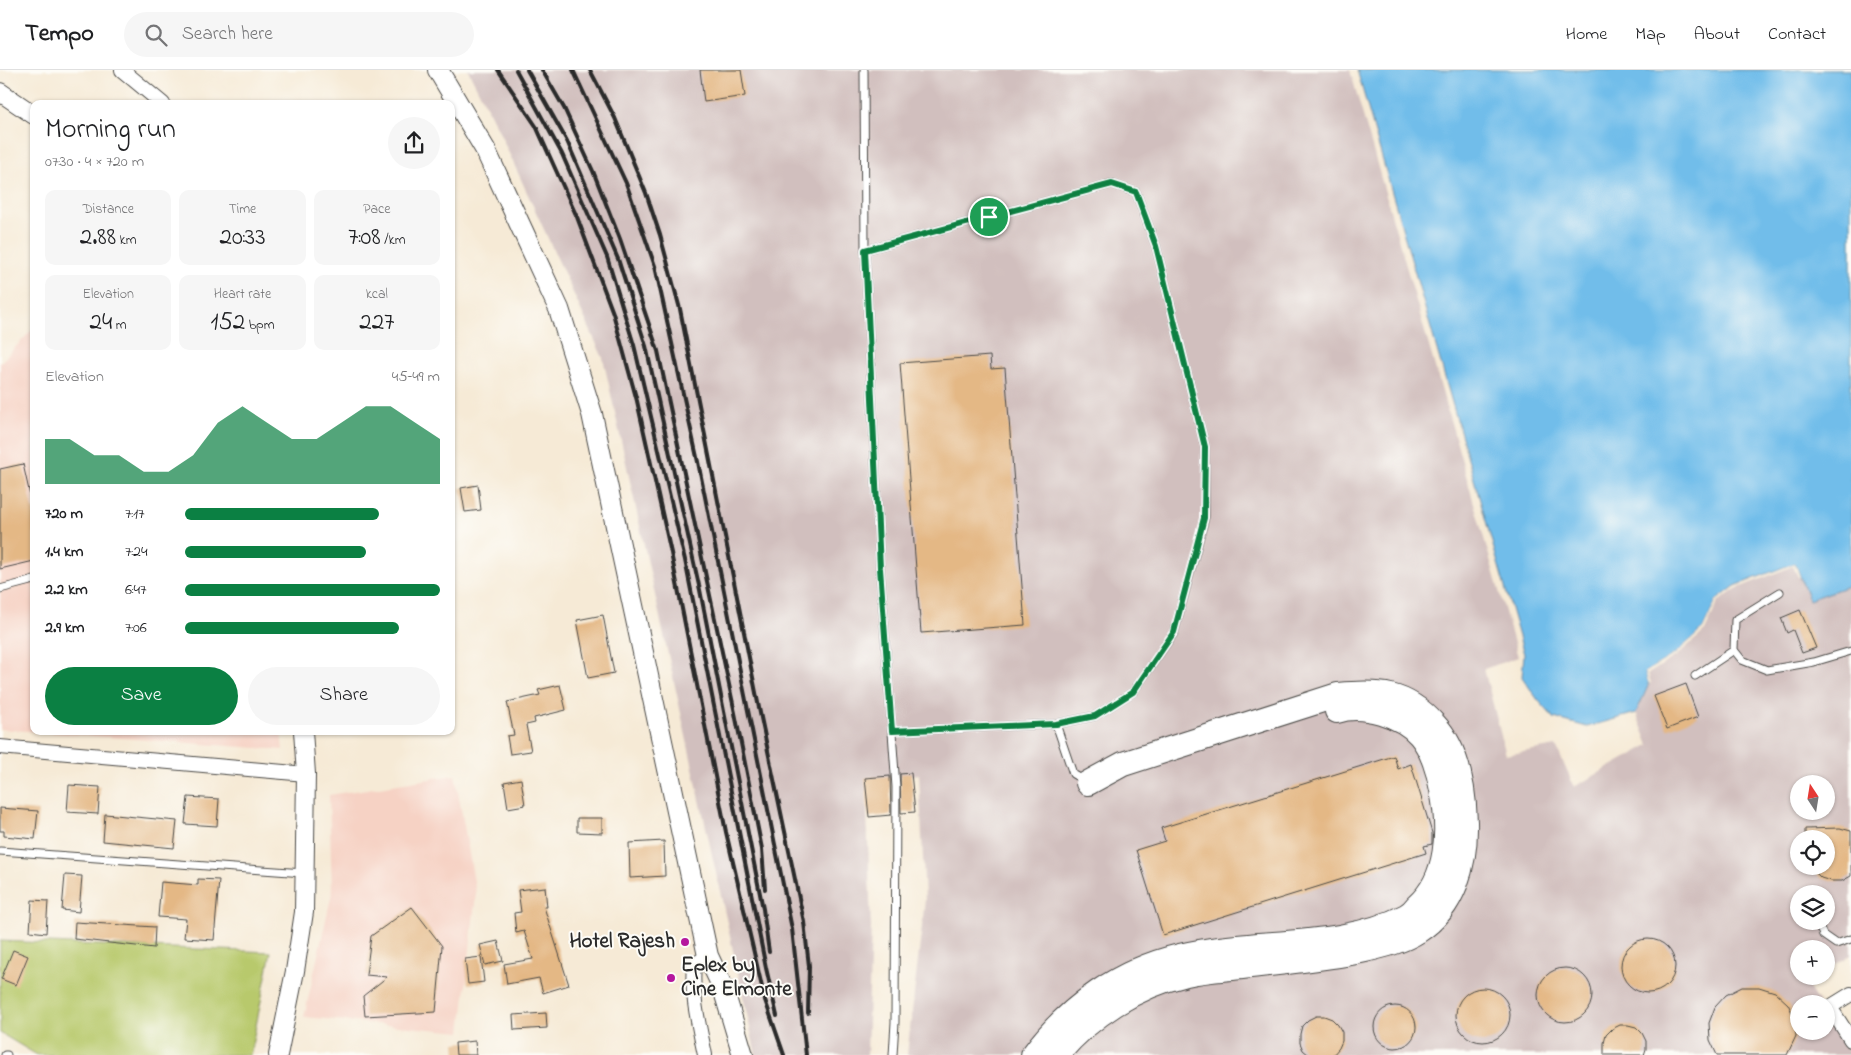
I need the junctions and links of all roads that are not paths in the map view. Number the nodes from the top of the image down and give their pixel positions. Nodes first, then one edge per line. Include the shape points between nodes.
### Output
1 (122, 70) edge
2 (438, 70) edge
3 (864, 70) edge
4 (0, 92) edge
5 (158, 100) edge
6 (30, 112) edge
7 (865, 250) junction
8 (30, 581) edge
9 (0, 589) edge
10 (1780, 592) dead end
11 (1734, 650) junction
12 (1851, 650) edge
13 (1695, 676) dead end
14 (1056, 724) junction
15 (892, 731) junction
16 (303, 735) edge
17 (0, 747) edge
18 (306, 774) junction
19 (1088, 783) joint
20 (0, 851) edge
21 (304, 873) junction
22 (1820, 930) edge
23 (1851, 939) edge
24 (1264, 955) junction
25 (708, 956) junction
26 (1851, 994) edge
27 (1851, 1040) edge
28 (278, 1055) edge
29 (705, 1055) edge
30 (743, 1055) edge
31 (893, 1055) edge
32 (1033, 1055) edge
33 (1057, 1055) edge

1 - 5 street
2 - 25 main road via 485,149 559,309 592,414
3 - 7 lane
4 - 6 street
7 - 14 lane via 1112,184 1136,192 1156,246 1205,447 1204,518 1174,632 1133,692 1095,716
7 - 15 lane via 880,568
8 - 9 lane
10 - 11 lane via 1735,620
11 - 12 lane via 1742,660 1767,670 1814,662
11 - 13 lane
14 - 15 lane
14 - 19 lane via 1073,774
15 - 31 lane via 896,787
16 - 18 street
17 - 18 street
18 - 21 street
19 - 24 highway via 1129,778 1342,709 1367,709 1397,718 1420,735 1438,767 1446,808 1447,845 1440,873 1428,897 1407,915 1377,928
20 - 21 lane
21 - 28 street via 304,912
22 - 23 lane via 1823,936 1836,944
24 - 32 highway via 1204,951 1136,971 1079,1006
24 - 33 highway via 1164,981 1124,998 1091,1021
25 - 29 street via 694,965 693,974 694,999
25 - 30 main road via 723,988
26 - 27 street via 1830,1007

